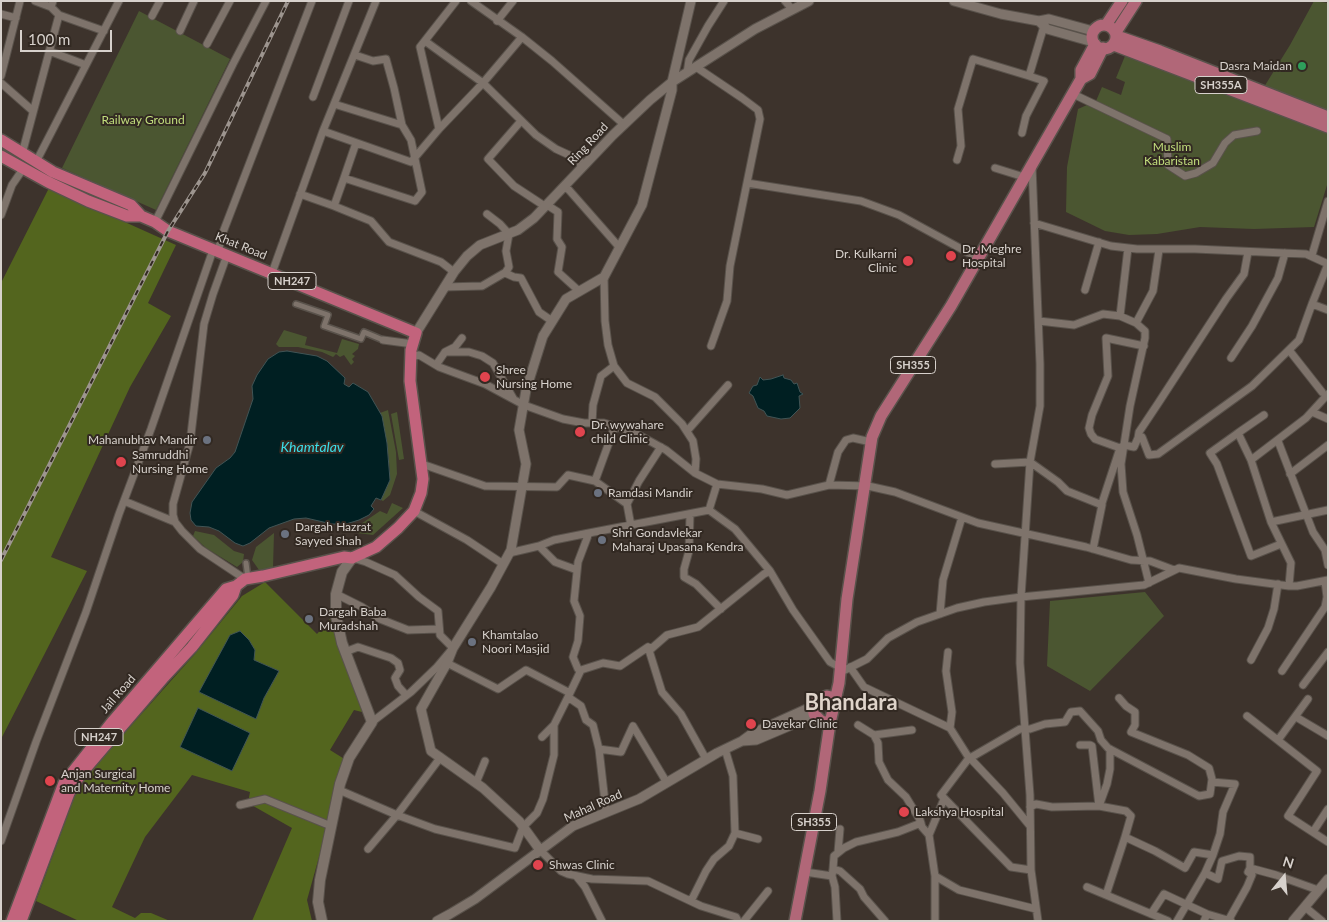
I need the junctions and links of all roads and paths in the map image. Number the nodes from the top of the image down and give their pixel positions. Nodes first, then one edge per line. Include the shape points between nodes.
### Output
1 (20, 1) edge
2 (35, 1) edge
3 (119, 1) edge
4 (160, 1) edge
5 (194, 1) edge
6 (230, 1) edge
7 (312, 1) edge
8 (349, 1) edge
9 (376, 1) edge
10 (456, 1) edge
11 (471, 1) edge
12 (513, 1) edge
13 (724, 1) edge
14 (785, 1) edge
15 (809, 1) edge
16 (954, 1) edge
17 (1122, 1) edge
18 (1136, 1) edge
19 (263, 2) edge
20 (688, 2) edge
21 (52, 4) edge
22 (980, 4) edge
23 (792, 9) junction
24 (1, 14) edge
25 (59, 15) junction
26 (152, 16) dead end
27 (16, 18) junction
28 (497, 21) junction
29 (1042, 23) junction
30 (104, 31) junction
31 (180, 31) dead end
32 (522, 37) junction
33 (1104, 40) junction
34 (425, 41) junction
35 (206, 44) dead end
36 (49, 51) junction
37 (354, 55) junction
38 (86, 65) junction
39 (696, 67) junction
40 (687, 73) junction
41 (1, 76) edge
42 (1029, 76) junction
43 (1, 82) edge
44 (672, 82) junction
45 (483, 83) junction
46 (1236, 86) junction
47 (1073, 94) junction
48 (313, 97) dead end
49 (334, 104) junction
50 (33, 111) junction
51 (1328, 117) edge
52 (521, 121) junction
53 (402, 125) junction
54 (622, 126) junction
55 (1328, 127) edge
56 (439, 129) junction
57 (323, 131) junction
58 (1257, 131) dead end
59 (1022, 133) dead end
60 (1, 140) edge
61 (356, 143) junction
62 (22, 154) junction
63 (1, 156) edge
64 (415, 158) junction
65 (957, 160) dead end
66 (36, 162) junction
67 (1032, 163) junction
68 (581, 168) junction
69 (995, 168) dead end
70 (23, 169) junction
71 (1024, 177) junction
72 (344, 178) junction
73 (747, 183) junction
74 (564, 187) junction
75 (300, 194) junction
76 (1328, 201) edge
77 (547, 205) junction
78 (334, 206) junction
79 (487, 214) dead end
80 (1, 215) edge
81 (141, 216) junction
82 (155, 222) junction
83 (1034, 223) junction
84 (509, 234) junction
85 (1099, 242) junction
86 (620, 248) junction
87 (1128, 248) junction
88 (1159, 250) junction
89 (220, 252) junction
90 (1248, 252) junction
91 (1285, 253) junction
92 (1312, 256) junction
93 (978, 258) junction
94 (1328, 264) edge
95 (454, 272) junction
96 (506, 272) junction
97 (272, 273) junction
98 (604, 277) junction
99 (444, 287) junction
100 (1084, 290) dead end
101 (579, 291) junction
102 (296, 304) dead end
103 (1312, 304) junction
104 (1328, 310) edge
105 (1120, 316) junction
106 (552, 321) junction
107 (1039, 321) junction
108 (1136, 324) junction
109 (414, 338) junction
110 (462, 338) dead end
111 (361, 339) junction
112 (383, 340) joint
113 (359, 346) dead end
114 (711, 346) dead end
115 (1144, 346) junction
116 (1289, 350) junction
117 (445, 352) junction
118 (411, 357) junction
119 (1231, 358) dead end
120 (436, 365) junction
121 (614, 366) junction
122 (728, 385) dead end
123 (1325, 393) edge
124 (513, 398) junction
125 (524, 405) junction
126 (1312, 412) junction
127 (1264, 415) dead end
128 (1328, 419) edge
129 (592, 423) junction
130 (615, 426) junction
131 (687, 431) junction
132 (1238, 433) junction
133 (1138, 438) junction
134 (1278, 441) junction
135 (871, 442) junction
136 (1328, 446) edge
137 (1122, 447) junction
138 (661, 448) junction
139 (1252, 460) junction
140 (1030, 462) junction
141 (422, 464) junction
142 (995, 464) dead end
143 (695, 472) junction
144 (1290, 474) junction
145 (595, 481) junction
146 (717, 484) junction
147 (829, 485) junction
148 (865, 486) junction
149 (523, 487) junction
150 (124, 501) junction
151 (627, 504) junction
152 (1102, 505) junction
153 (414, 510) junction
154 (709, 510) junction
155 (1328, 510) edge
156 (1306, 513) junction
157 (690, 514) junction
158 (962, 517) junction
159 (175, 522) junction
160 (1271, 522) junction
161 (631, 526) junction
162 (589, 533) junction
163 (1024, 534) junction
164 (1281, 544) junction
165 (539, 546) junction
166 (1093, 549) junction
167 (509, 553) junction
168 (352, 558) junction
169 (1144, 560) junction
170 (246, 563) dead end
171 (503, 564) junction
172 (1328, 565) edge
173 (577, 570) junction
174 (1174, 570) junction
175 (770, 571) junction
176 (243, 581) junction
177 (1326, 581) edge
178 (1149, 583) junction
179 (1278, 584) junction
180 (1289, 586) junction
181 (336, 594) junction
182 (1021, 596) junction
183 (1326, 607) edge
184 (721, 609) junction
185 (940, 614) junction
186 (440, 629) junction
187 (648, 647) junction
188 (453, 648) junction
189 (345, 652) junction
190 (948, 652) dead end
191 (1328, 652) edge
192 (1250, 660) dead end
193 (447, 663) junction
194 (846, 668) junction
195 (581, 670) junction
196 (1282, 671) dead end
197 (1303, 685) dead end
198 (569, 695) junction
199 (406, 696) junction
200 (836, 698) junction
201 (1119, 698) dead end
202 (1308, 699) dead end
203 (814, 710) junction
204 (1247, 716) dead end
205 (1296, 716) junction
206 (372, 722) junction
207 (830, 723) junction
208 (554, 725) junction
209 (858, 725) dead end
210 (950, 728) junction
211 (1025, 729) junction
212 (912, 730) dead end
213 (1327, 734) edge
214 (874, 735) junction
215 (542, 737) dead end
216 (1278, 740) junction
217 (1080, 745) dead end
218 (600, 749) junction
219 (725, 749) junction
220 (1110, 749) junction
221 (440, 758) junction
222 (969, 758) junction
223 (706, 759) junction
224 (485, 761) dead end
225 (1212, 782) junction
226 (476, 783) junction
227 (667, 783) junction
228 (339, 790) junction
229 (944, 799) junction
230 (240, 805) dead end
231 (1099, 806) junction
232 (1030, 807) junction
233 (1328, 809) edge
234 (606, 812) junction
235 (397, 815) junction
236 (921, 823) junction
237 (331, 826) junction
238 (1030, 826) junction
239 (523, 827) junction
240 (840, 830) dead end
241 (1313, 832) junction
242 (735, 833) junction
243 (929, 835) junction
244 (1125, 837) junction
245 (758, 838) dead end
246 (1, 840) edge
247 (1328, 842) edge
248 (368, 849) dead end
249 (540, 850) junction
250 (838, 852) junction
251 (1213, 855) junction
252 (1250, 868) junction
253 (1030, 870) junction
254 (805, 872) junction
255 (833, 872) junction
256 (1205, 873) junction
257 (935, 875) junction
258 (577, 877) junction
259 (1328, 878) edge
260 (1087, 887) dead end
261 (1318, 890) junction
262 (768, 891) dead end
263 (1106, 895) junction
264 (691, 901) junction
265 (1185, 904) junction
266 (1304, 907) junction
267 (1036, 909) junction
268 (1151, 914) junction
269 (1206, 917) edge
270 (601, 920) edge
271 (1229, 920) edge
272 (12, 921) edge
273 (21, 921) edge
274 (322, 921) edge
275 (436, 921) edge
276 (738, 921) edge
277 (744, 921) edge
278 (796, 921) edge
279 (837, 921) edge
280 (885, 921) edge
281 (935, 921) edge
282 (1038, 921) edge
283 (1168, 921) edge
284 (1177, 921) edge
285 (1293, 921) edge
286 (1322, 921) edge

1 - 27 street
2 - 21 street
3 - 30 street
4 - 26 street
5 - 31 street
6 - 35 street
7 - 89 street via 220,240
8 - 48 street
9 - 37 street
10 - 34 street
11 - 28 street
12 - 28 street
13 - 40 street via 689,60
14 - 23 street
15 - 23 street, Ring Road
16 - 22 street
17 - 33 main road via 1106,25 1098,26
18 - 33 main road, SH355
19 - 82 street
20 - 44 street
21 - 25 street
22 - 29 street
23 - 39 street, Ring Road via 755,28
24 - 27 street
25 - 30 street
25 - 36 street
27 - 41 street
28 - 32 street
29 - 33 street via 1047,29
29 - 42 street
30 - 38 street
32 - 45 street
32 - 54 street
33 - 46 main road, SH355A
33 - 47 main road, SH355 via 1081,70 1081,79
34 - 45 street
34 - 56 street via 420,48
36 - 38 street
36 - 50 street
37 - 49 street
37 - 53 street via 373,61 386,59
38 - 66 street
39 - 40 street, Ring Road
39 - 73 street via 758,110 760,119
40 - 44 street, Ring Road
42 - 59 street via 1044,81 1026,116
42 - 65 street via 973,59 958,109 961,146
43 - 50 street
44 - 54 street, Ring Road
44 - 86 street via 642,205
45 - 52 street
45 - 56 street
46 - 51 main road, SH355A
46 - 55 main road, SH355A
47 - 58 street via 1167,139 1168,165 1185,176 1196,174 1213,163 1234,135
47 - 67 main road, SH355
49 - 53 street
49 - 57 street
50 - 62 street
52 - 68 street via 556,149 580,160
52 - 77 street via 488,159 514,186
53 - 64 street via 411,140
54 - 68 street, Ring Road
56 - 64 street
57 - 61 street
57 - 75 street
60 - 62 highway, Khat Road / NH247
61 - 64 street via 411,162
61 - 72 street
62 - 66 highway, Khat Road / NH247
63 - 70 highway, Khat Road / NH247
64 - 72 street via 422,192 415,201
66 - 81 highway, Khat Road / NH247 via 131,205
67 - 71 main road, SH355
67 - 83 street
68 - 74 street, Ring Road
69 - 71 street
70 - 80 street via 12,185
70 - 81 highway, Khat Road / NH247 via 127,216
71 - 93 main road, SH355
72 - 78 street
73 - 93 street via 861,201 899,215
73 - 114 street via 730,266 727,301
74 - 77 street, Ring Road
74 - 86 street
75 - 78 street
75 - 97 street
76 - 92 street
77 - 84 street, Ring Road
77 - 101 street via 558,212 557,238 562,247 558,272
78 - 95 street via 371,221 389,242 441,262
79 - 84 street
81 - 82 highway, Khat Road / NH247
82 - 89 highway, Khat Road / NH247 via 168,232
83 - 85 street
83 - 107 street
84 - 95 street, Ring Road via 480,245
84 - 96 street via 506,251 509,267
85 - 87 street
85 - 100 street
86 - 98 street
87 - 88 street
87 - 105 street
88 - 90 street
88 - 108 street via 1153,291
89 - 97 highway, Khat Road / NH247
89 - 150 street
89 - 159 street via 204,324 190,443 172,504
90 - 91 street
90 - 133 street via 1244,274
91 - 92 street
91 - 119 street via 1278,278
92 - 94 street
93 - 135 main road, SH355 via 881,416
94 - 103 street
95 - 99 street, Ring Road
96 - 99 street via 482,286
96 - 106 street via 521,278 540,312
97 - 109 highway, Khat Road / NH247
98 - 101 street
98 - 121 street via 605,320
99 - 109 street, Ring Road
101 - 106 street via 566,299
102 - 111 street via 328,315 324,326
103 - 104 street
103 - 116 street via 1299,340
105 - 107 street via 1103,314 1074,325
105 - 108 street
106 - 125 street via 543,336
107 - 140 street via 1040,406
108 - 115 street via 1145,330
109 - 112 street
109 - 118 highway, NH247
110 - 117 street via 455,348
111 - 112 street via 364,332
111 - 113 street
115 - 137 street
115 - 137 street via 1106,338 1108,376 1089,428 1095,439
116 - 123 street
116 - 133 street via 1252,386 1158,454 1149,455 1142,437
117 - 120 street
117 - 124 street via 469,352 488,359
118 - 120 street via 419,355
118 - 141 highway, NH247 via 410,382
120 - 124 street
121 - 129 street via 601,376 592,405
121 - 131 street via 626,383 655,397
122 - 131 street
123 - 126 street
124 - 125 street
125 - 129 street via 563,419
125 - 149 street via 519,430 526,464
126 - 128 street
126 - 134 street
127 - 132 street
129 - 130 street
130 - 138 street
130 - 145 street
131 - 143 street via 693,441
132 - 139 street
132 - 164 street via 1210,453 1251,556
133 - 137 street via 1134,447
134 - 139 street
134 - 144 street
135 - 147 street via 853,438 846,440 838,452
135 - 148 main road, SH355
136 - 144 street
137 - 152 street
137 - 169 street via 1123,492
138 - 143 street
138 - 151 street
139 - 160 street
140 - 142 street
140 - 152 street via 1066,491
140 - 163 street
141 - 149 street via 485,486
141 - 153 highway, NH247 via 422,486
143 - 146 street
144 - 156 street
145 - 149 street via 568,475 557,487
145 - 151 street
146 - 147 street via 787,495
146 - 154 street
147 - 148 street
148 - 158 street via 895,492
148 - 194 main road, SH355 via 847,599
149 - 167 street
150 - 159 street
150 - 246 street
151 - 161 street
152 - 166 street
153 - 168 highway, NH247 via 376,547
153 - 171 street
154 - 157 street
154 - 175 street via 735,529
155 - 156 street
156 - 160 street
156 - 172 street via 1325,550
157 - 161 street
157 - 184 street via 689,551 684,577 696,584
158 - 163 street
158 - 185 street via 943,580
159 - 176 street via 200,549
160 - 164 street
161 - 162 street
162 - 165 street
162 - 173 street
163 - 166 street
163 - 182 street
164 - 180 street via 1291,563
165 - 167 street
165 - 173 street via 555,562
166 - 169 street via 1131,560
167 - 171 street
168 - 176 highway, Jail Road / NH247 via 344,557
168 - 181 main road via 342,572
168 - 186 street via 395,575 438,611
169 - 174 street
169 - 178 street
170 - 176 street
171 - 188 street
173 - 195 street via 574,602 580,616 573,657
174 - 178 street
174 - 179 street via 1179,568
175 - 184 street
175 - 194 street via 830,662
176 - 272 highway, Jail Road / NH247 via 226,589 112,721 64,783
176 - 273 highway, Jail Road / NH247 via 192,647 72,787
177 - 180 street
177 - 183 street
178 - 182 street
179 - 180 street
179 - 192 street via 1268,628
181 - 186 street via 380,619 408,630
181 - 189 main road via 336,616
182 - 185 street
182 - 211 street via 1020,663
183 - 196 street
184 - 187 street via 698,627 667,634 651,649
185 - 194 street via 888,638 867,659
186 - 188 street via 440,635
187 - 195 street via 620,666 603,663
187 - 223 street via 662,692 681,714
188 - 193 street
188 - 199 street
189 - 199 street via 358,647 398,663 400,670 395,678
189 - 206 main road
190 - 210 street
191 - 197 street
193 - 198 street via 498,689 526,670
193 - 221 street via 421,710 431,752
194 - 200 main road, SH355
194 - 210 street via 864,687
195 - 198 street
198 - 208 street
198 - 218 street via 593,725
199 - 206 street
200 - 203 main road via 827,696 817,701
200 - 207 main road, SH355
201 - 225 street via 1136,712 1131,732 1188,755 1209,768
202 - 205 street
203 - 207 main road via 821,721
203 - 219 street, Mahal Road via 756,740
204 - 216 street
205 - 213 street
205 - 216 street
206 - 228 main road via 349,758
207 - 254 main road, SH355
208 - 215 street
208 - 239 street via 554,755 543,799 537,813
209 - 214 street
210 - 222 street
211 - 220 street via 1065,722 1072,712 1080,711
211 - 222 street
211 - 232 street
212 - 214 street
214 - 236 street via 882,770 906,797
216 - 241 street via 1317,770 1288,816
217 - 231 street via 1092,746
218 - 227 street via 621,752 633,726
218 - 234 street
219 - 223 street, Mahal Road
219 - 242 street via 733,776
220 - 225 street via 1199,796 1210,794
220 - 231 street via 1108,776
221 - 226 street
221 - 235 street
222 - 229 street via 941,795
222 - 238 street
223 - 227 street, Mahal Road
224 - 226 street
225 - 251 street via 1235,784
226 - 239 street
227 - 234 street, Mahal Road
228 - 235 street
228 - 237 main road
229 - 243 street
229 - 253 street via 1011,867
230 - 237 street via 265,799
231 - 232 street via 1036,804
231 - 244 street via 1126,811 1131,816
232 - 238 street
233 - 241 street
234 - 249 street, Mahal Road via 574,826
235 - 239 street via 510,848 515,848
235 - 248 street
236 - 243 street
236 - 250 street via 856,842
237 - 274 main road via 320,880 318,902
238 - 253 street
239 - 249 street
240 - 250 street
241 - 247 street
242 - 245 street
242 - 264 street via 706,871
243 - 257 street
244 - 251 street via 1185,868 1194,852
244 - 263 street
249 - 258 street via 561,871
249 - 275 street, Mahal Road via 475,899
250 - 255 street via 834,856
251 - 256 street
252 - 256 street via 1250,857 1239,856 1222,861 1218,879
252 - 261 street
252 - 271 street via 1248,872 1252,876 1248,887
253 - 267 street
254 - 255 street
254 - 278 main road, SH355
255 - 279 street
255 - 280 street via 840,871 860,888
256 - 265 street
257 - 267 street via 959,890
257 - 281 street
258 - 264 street via 648,881
258 - 270 street
259 - 261 street
260 - 263 street
261 - 266 street
262 - 277 street
263 - 268 street
264 - 276 street via 736,917
265 - 268 street via 1164,894
265 - 269 street
265 - 284 street
266 - 285 street
266 - 286 street
267 - 282 street
268 - 283 street
269 - 271 street

